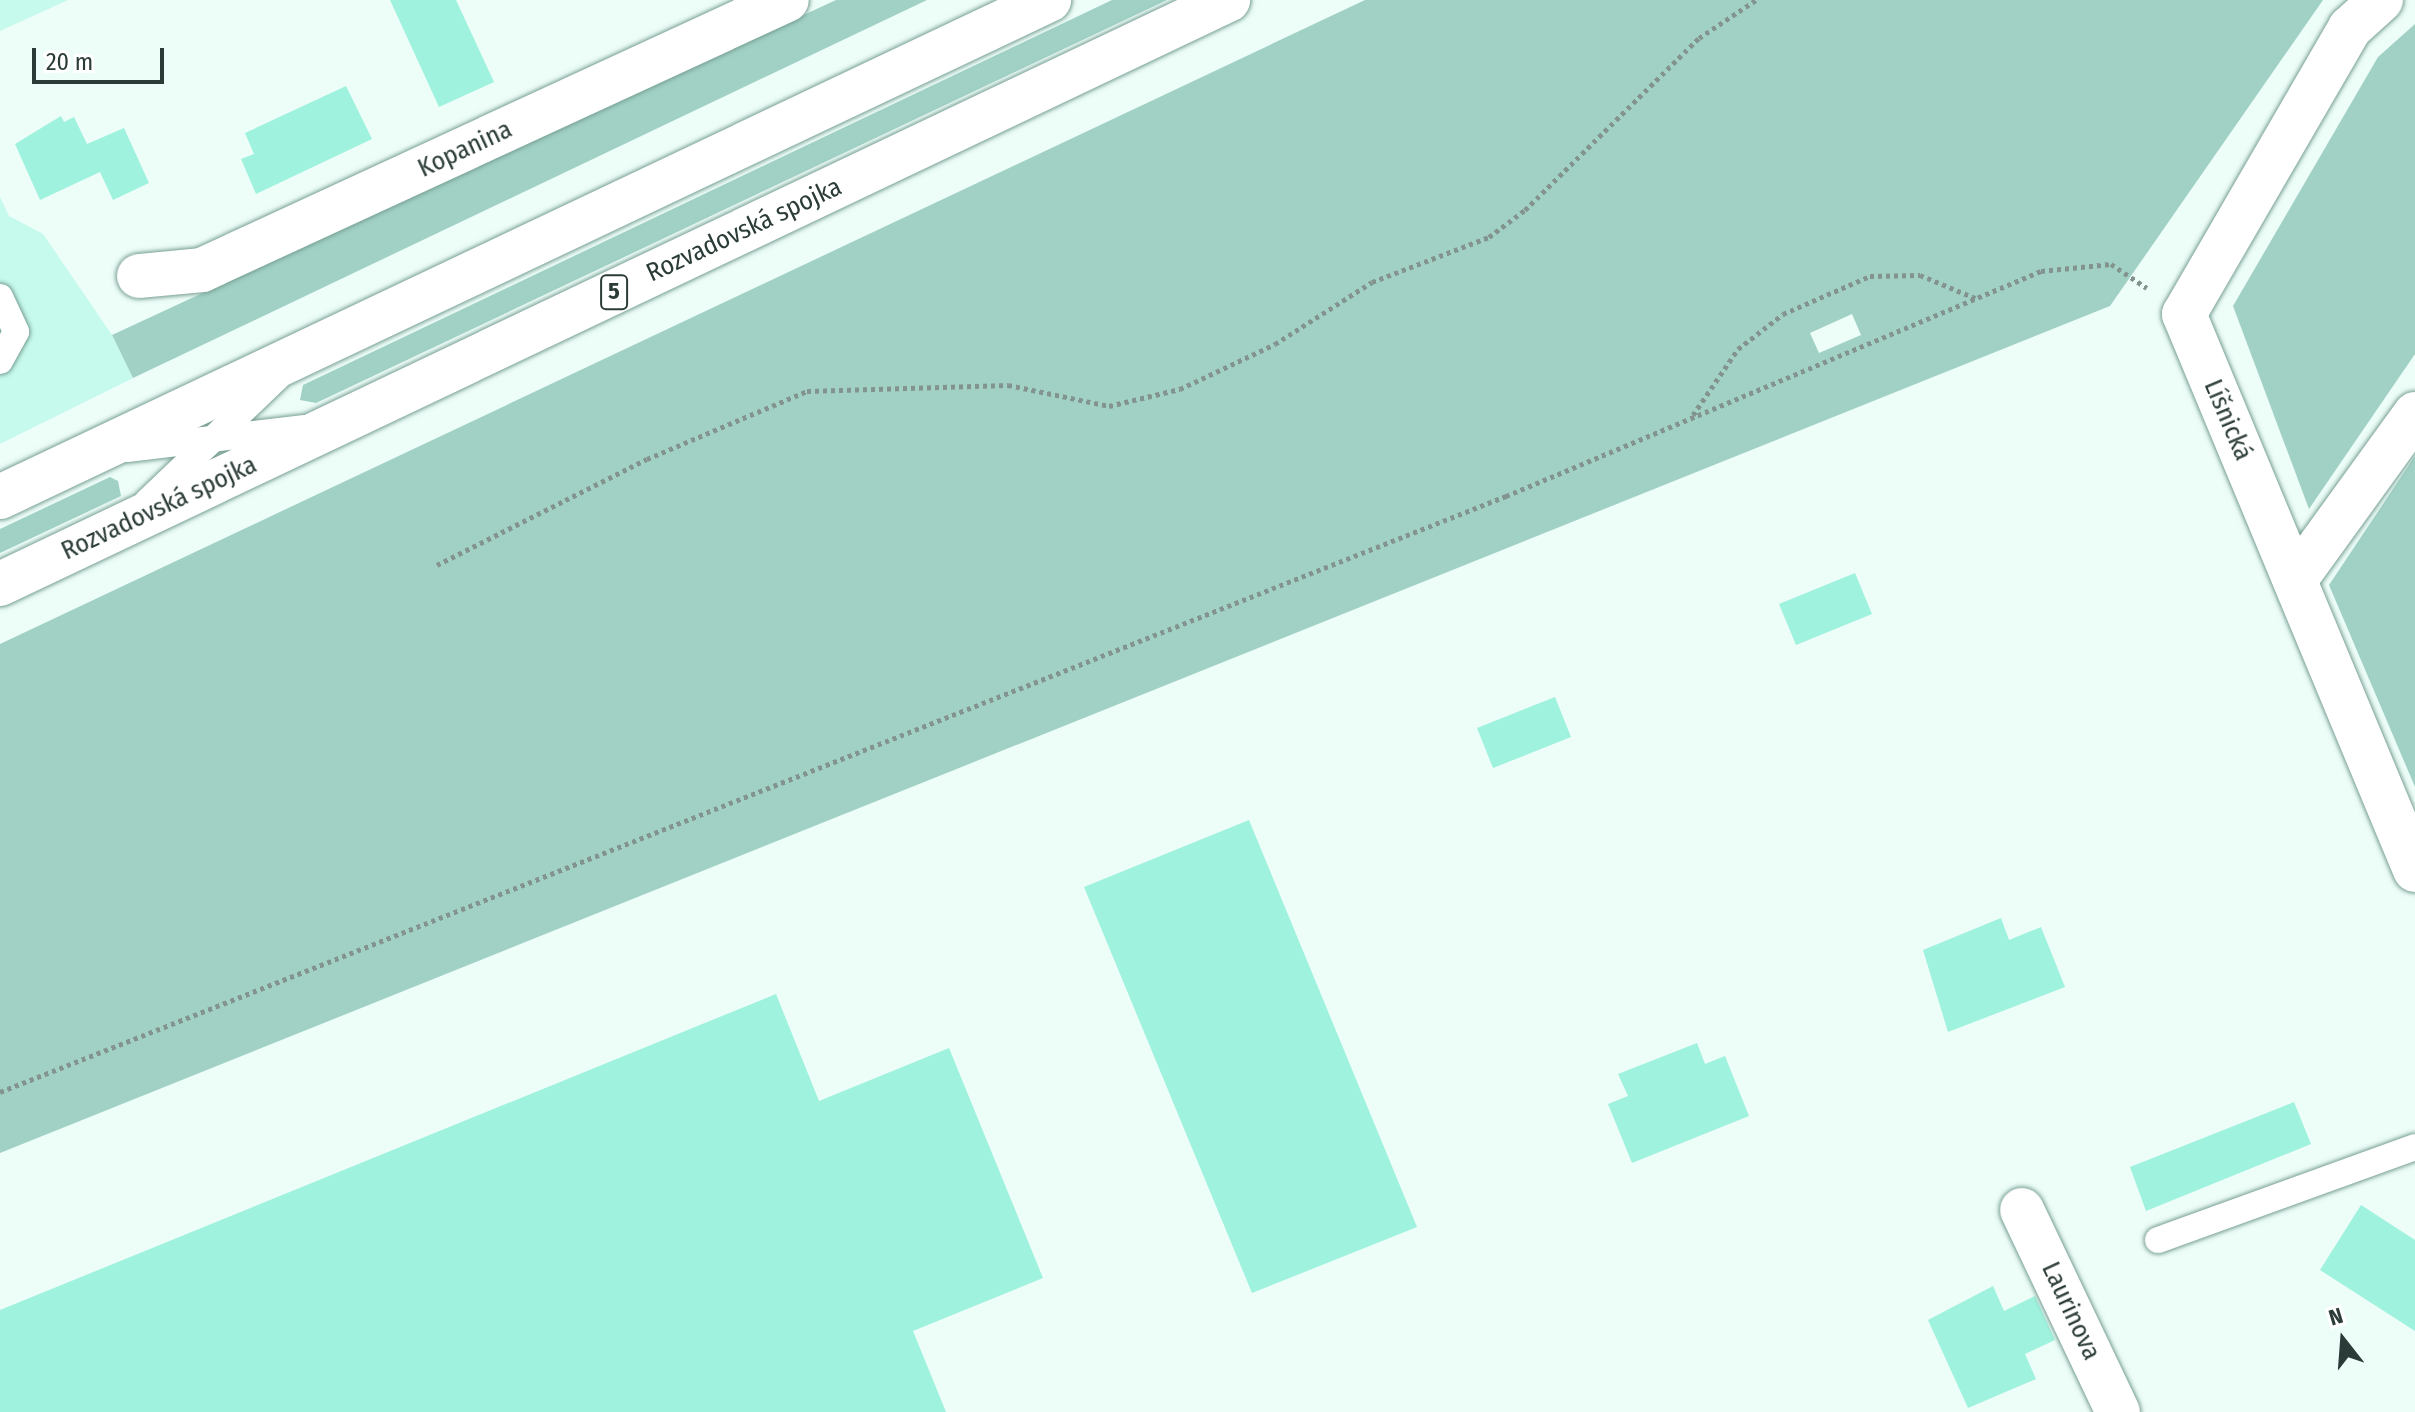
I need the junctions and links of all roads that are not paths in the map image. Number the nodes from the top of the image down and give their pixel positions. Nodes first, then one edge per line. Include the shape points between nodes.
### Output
1 (787, 0) edge
2 (1049, 0) edge
3 (1228, 0) edge
4 (2381, 0) edge
5 (139, 276) dead end
6 (0, 297) edge
7 (302, 354) junction
8 (0, 361) edge
9 (2415, 414) edge
10 (336, 424) junction
11 (213, 439) junction
12 (92, 454) junction
13 (0, 497) edge
14 (125, 524) junction
15 (2295, 580) junction
16 (0, 584) edge
17 (2415, 870) edge
18 (2415, 1147) edge
19 (2022, 1210) dead end
20 (2158, 1240) dead end
21 (2118, 1412) edge

1 - 5 main road, Kopanina via 202,270
2 - 7 main road, 5
3 - 10 main road, Rozvadovská spojka / 5
4 - 15 main road, Líšnická via 2350,28 2184,314
6 - 8 lane via 16,332
7 - 11 lane, 5
7 - 12 main road, 5
9 - 15 main road
10 - 11 lane, 5
10 - 14 main road, Rozvadovská spojka / 5
11 - 12 lane, 5
11 - 14 lane, 5
12 - 13 main road, 5
14 - 16 main road, Rozvadovská spojka / 5
15 - 17 main road, Líšnická
18 - 20 lane
19 - 21 main road, Laurinova

